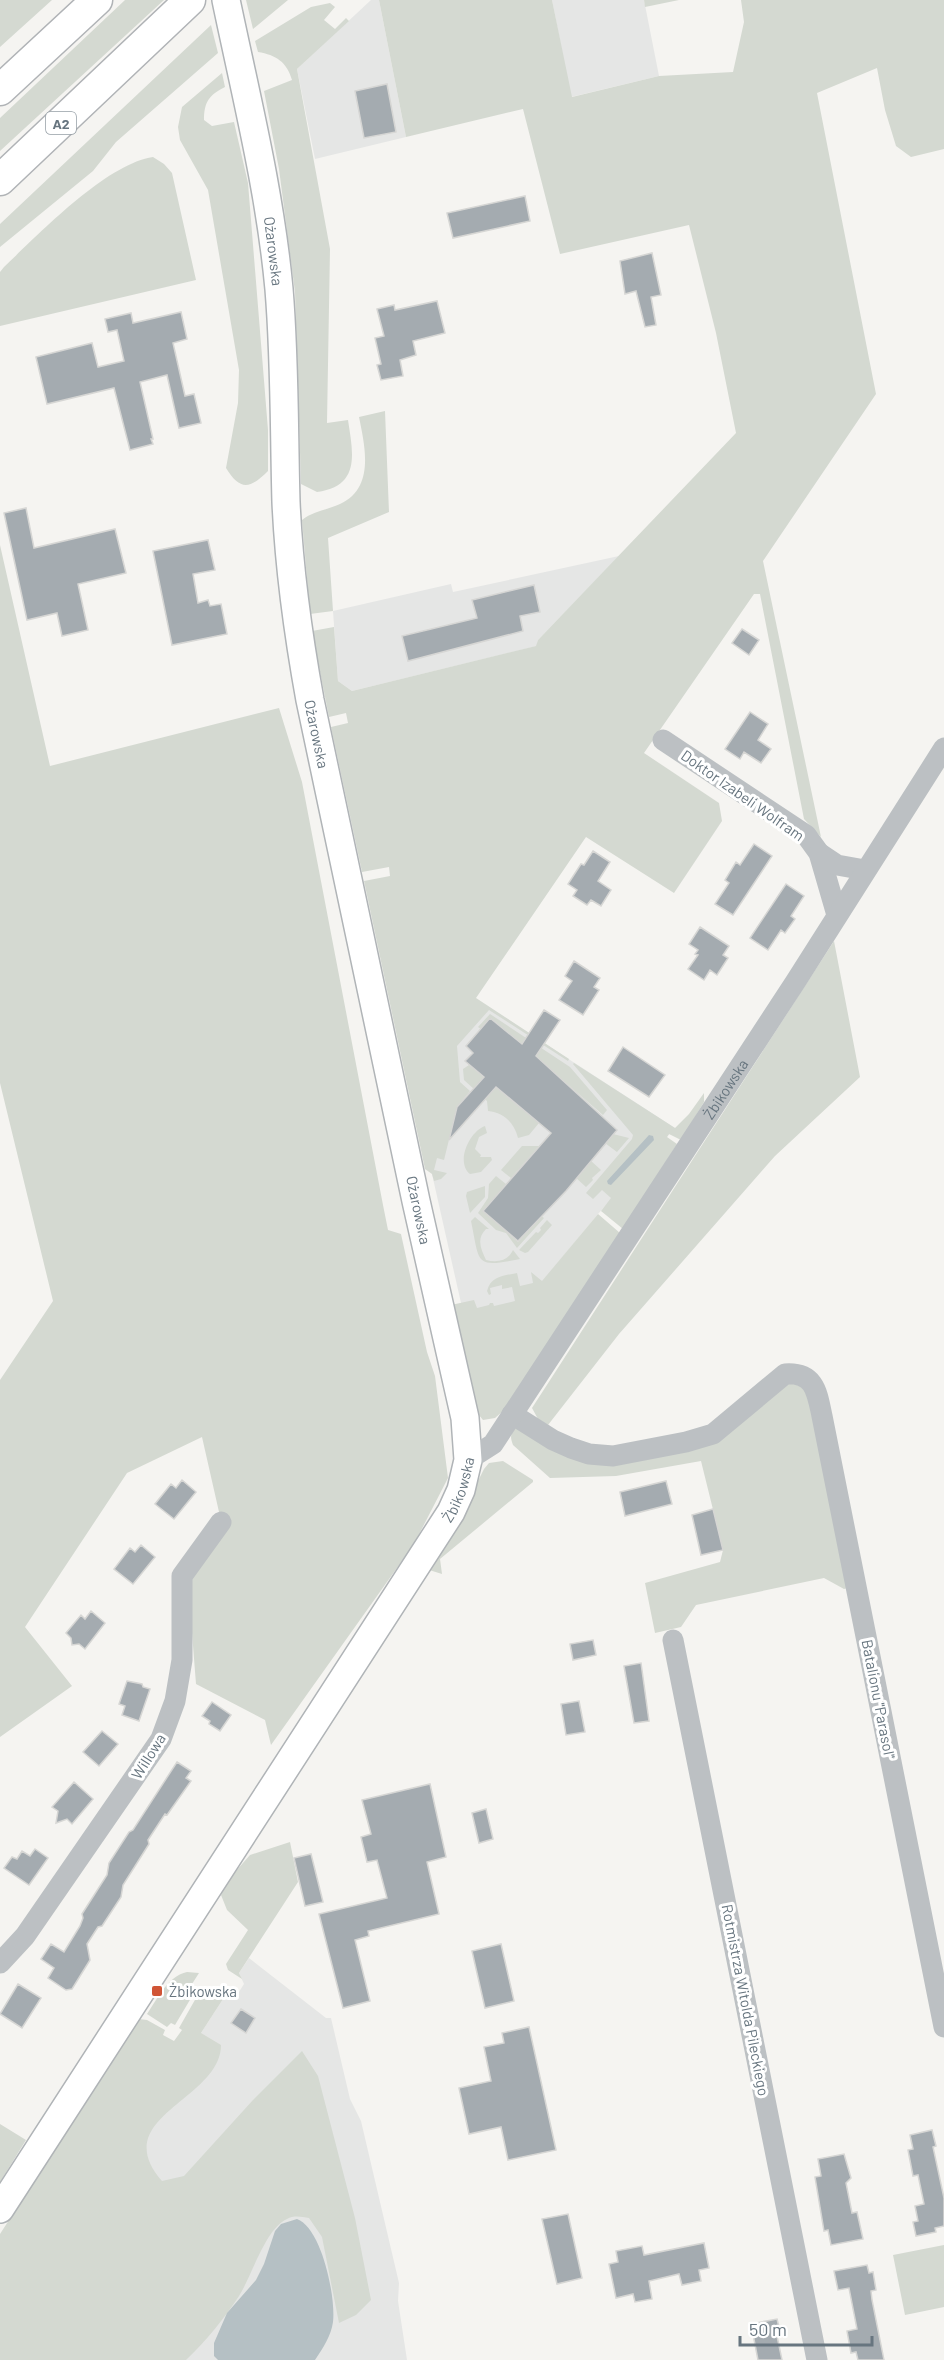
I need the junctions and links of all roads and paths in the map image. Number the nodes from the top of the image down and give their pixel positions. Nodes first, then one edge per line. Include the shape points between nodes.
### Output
1 (97, 0) edge
2 (190, 0) edge
3 (226, 0) edge
4 (0, 90) edge
5 (0, 180) edge
6 (663, 740) dead end
7 (944, 748) edge
8 (819, 853) junction
9 (865, 870) junction
10 (837, 915) junction
11 (512, 1414) junction
12 (468, 1461) junction
13 (221, 1522) dead end
14 (673, 1640) dead end
15 (0, 1963) edge
16 (944, 2026) edge
17 (0, 2209) edge
18 (817, 2360) edge

1 - 4 highway
2 - 5 highway, A2
3 - 12 main road, Ożarowska via 265,186 279,289 286,503 296,626 465,1418
6 - 8 street, Doktor Izabeli Wolfram via 806,836
7 - 9 street, Żbikowska
8 - 9 street, Doktor Izabeli Wolfram via 837,864
8 - 10 street, Doktor Izabeli Wolfram
9 - 10 street, Żbikowska
10 - 11 street, Żbikowska
11 - 12 street, Żbikowska via 493,1444
11 - 16 street, Batalionu "Parasol" via 571,1448 613,1456 706,1438 785,1374 805,1376 814,1388
12 - 17 main road, Żbikowska via 451,1512
13 - 15 street, Willowa via 182,1575 182,1660 175,1701 161,1739 25,1936
14 - 18 street, Rotmistrza Witolda Pileckiego

